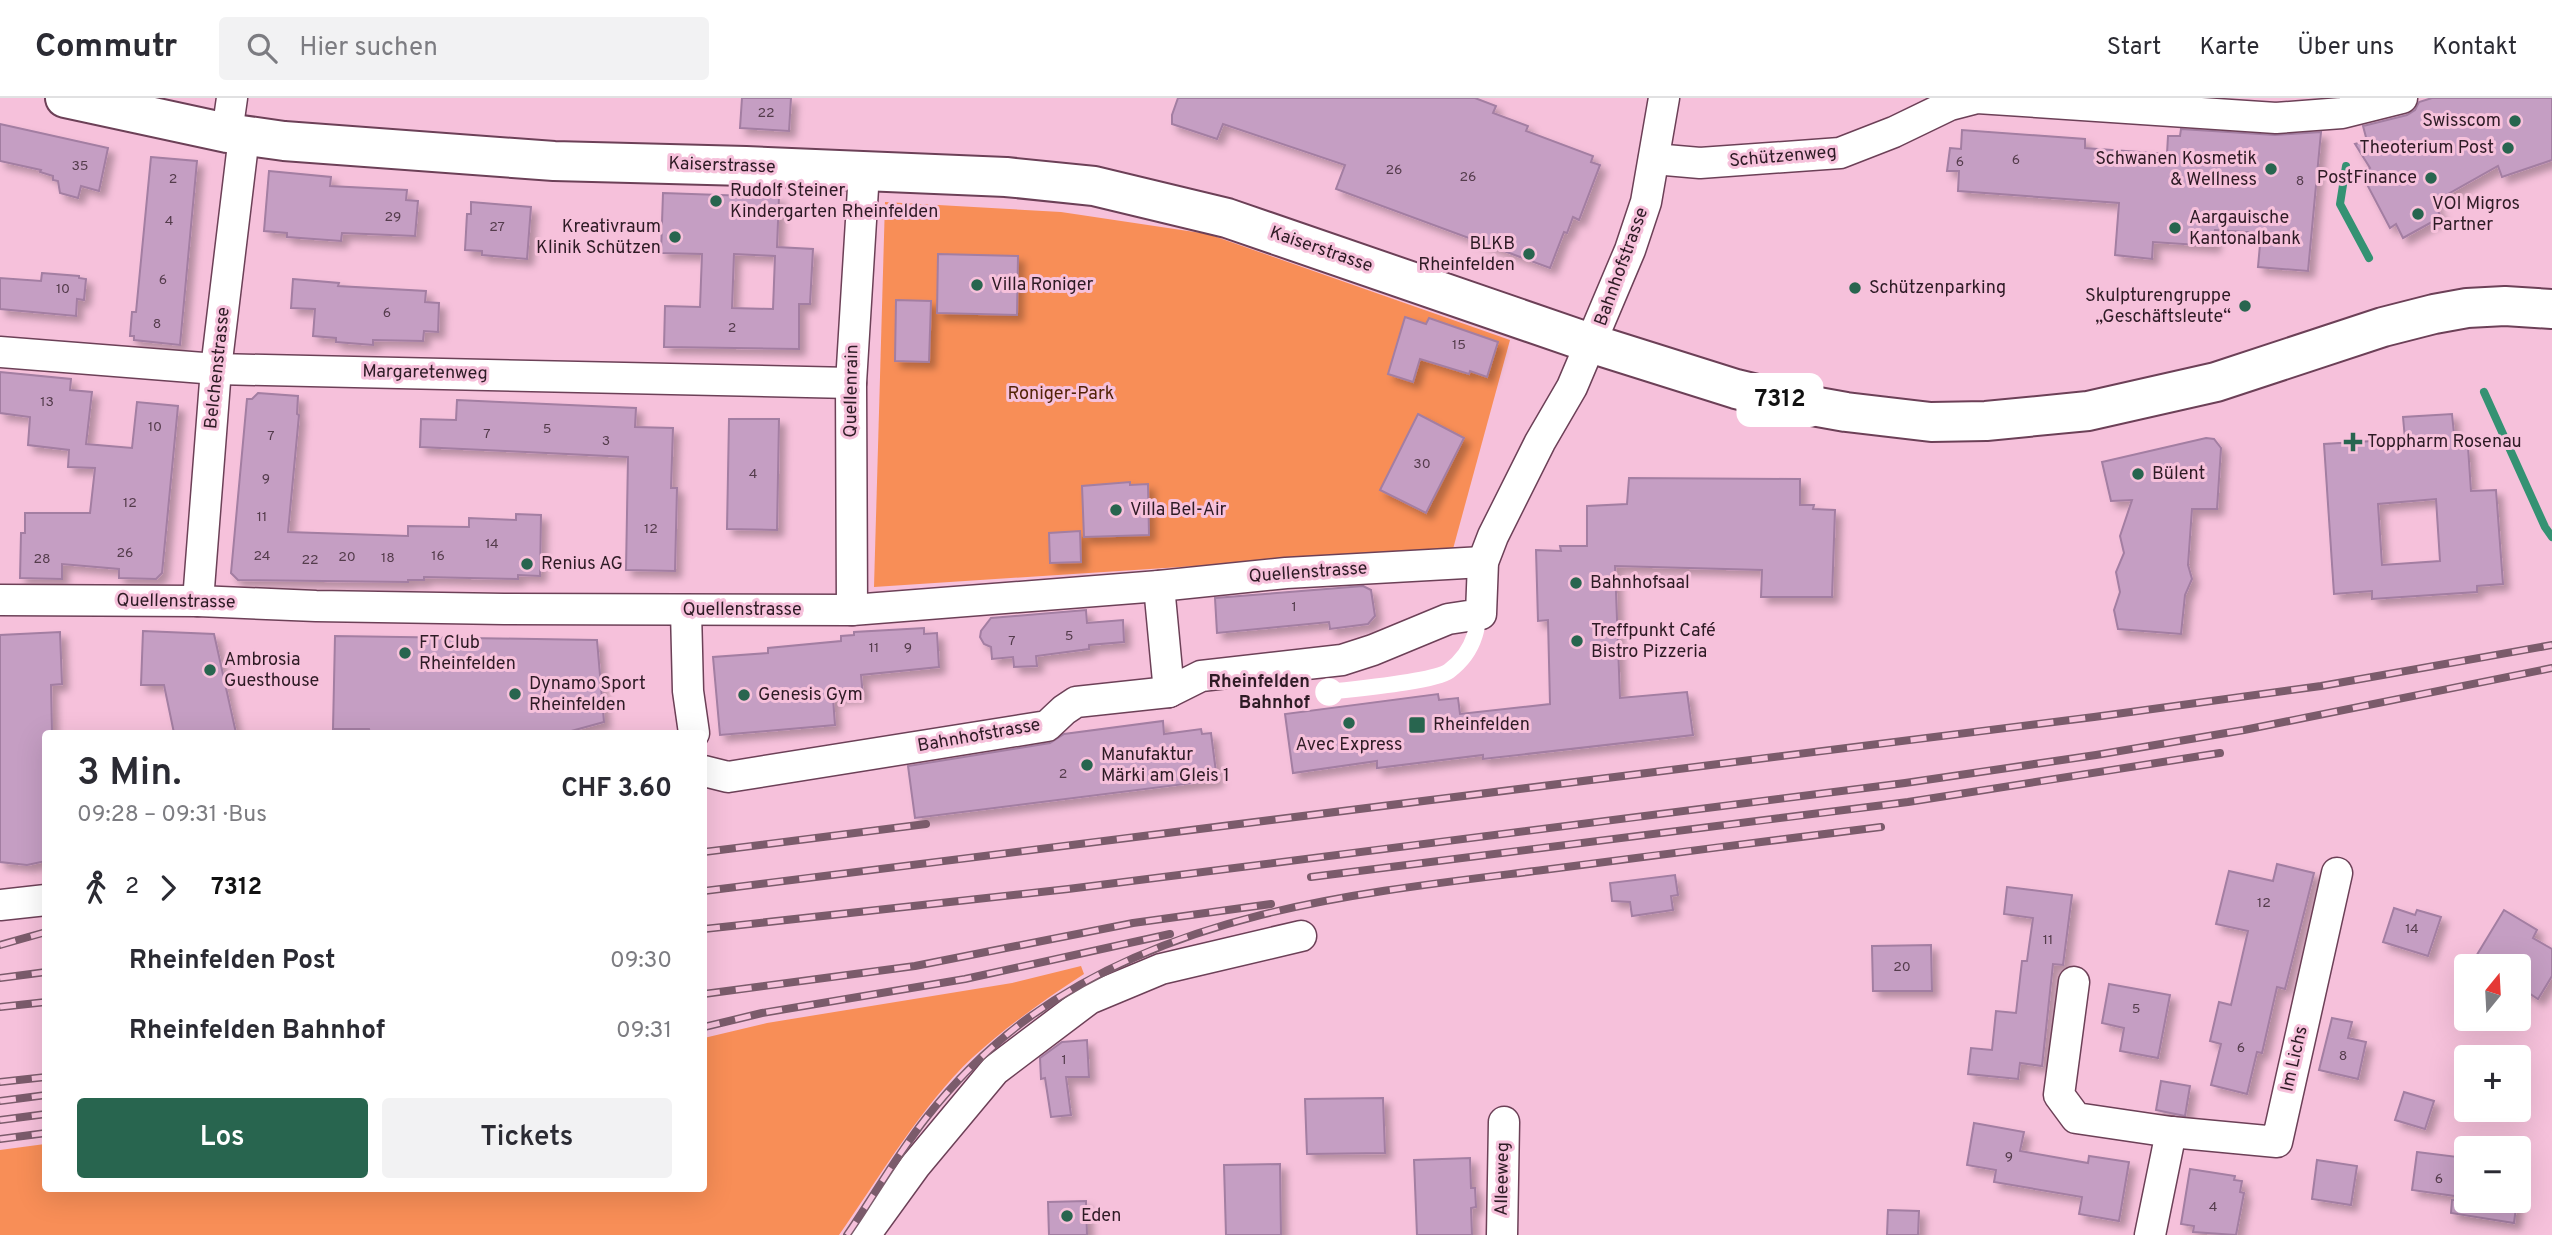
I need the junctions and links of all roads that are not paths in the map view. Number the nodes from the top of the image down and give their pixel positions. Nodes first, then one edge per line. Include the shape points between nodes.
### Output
1 (65, 98) edge
2 (1664, 98) edge
3 (2402, 98) edge
4 (234, 122) edge
5 (1654, 159) junction
6 (864, 172) junction
7 (2552, 309) edge
8 (1593, 344) junction
9 (0, 352) edge
10 (216, 369) junction
11 (851, 383) junction
12 (1483, 562) junction
13 (1159, 586) junction
14 (0, 600) edge
15 (198, 601) junction
16 (852, 610) junction
17 (685, 611) junction
18 (1169, 692) junction
19 (694, 730) edge
20 (707, 772) edge
21 (2337, 873) dead end
22 (42, 900) edge
23 (0, 905) edge
24 (1301, 936) dead end
25 (2074, 982) dead end
26 (1504, 1122) dead end
27 (2171, 1132) junction
28 (864, 1235) edge
29 (1502, 1235) edge
30 (2150, 1235) edge

1 - 4 main road, Kaiserstrasse
2 - 5 street, Bahnhofstrasse
3 - 5 street, Schützenweg via 2342,113 2288,118 1977,98 1950,104 1840,153 1700,163
4 - 6 main road, Kaiserstrasse via 554,161
4 - 10 street, Belchenstrasse
5 - 8 street, Bahnhofstrasse via 1646,202
6 - 8 main road, Kaiserstrasse via 1006,177 1094,186 1227,218
6 - 11 street, Quellenrain
7 - 8 main road, Kaiserstrasse via 2505,306 2444,312 2184,391 2088,411 1986,421 1931,422 1790,402
8 - 12 street, Bahnhofstrasse via 1514,492
9 - 10 street, Margaretenweg
10 - 11 street, Margaretenweg
10 - 15 street, Belchenstrasse
11 - 16 street, Quellenrain
12 - 13 street, Quellenstrasse via 1286,573
12 - 18 street, Bahnhofstrasse via 1480,614 1448,619 1342,660 1201,676
13 - 16 street, Quellenstrasse
13 - 18 street
14 - 15 street, Quellenstrasse
15 - 17 street, Quellenstrasse
16 - 17 street, Quellenstrasse
17 - 19 street
18 - 20 street, Bahnhofstrasse via 1076,702 1047,726 1027,730 727,777
21 - 27 street, Im Lichs via 2277,1142
22 - 23 street
24 - 28 street via 1161,969 1089,999 995,1070
25 - 27 street, Im Lichs via 2059,1095 2076,1118
26 - 29 street, Alleeweg
27 - 30 street

